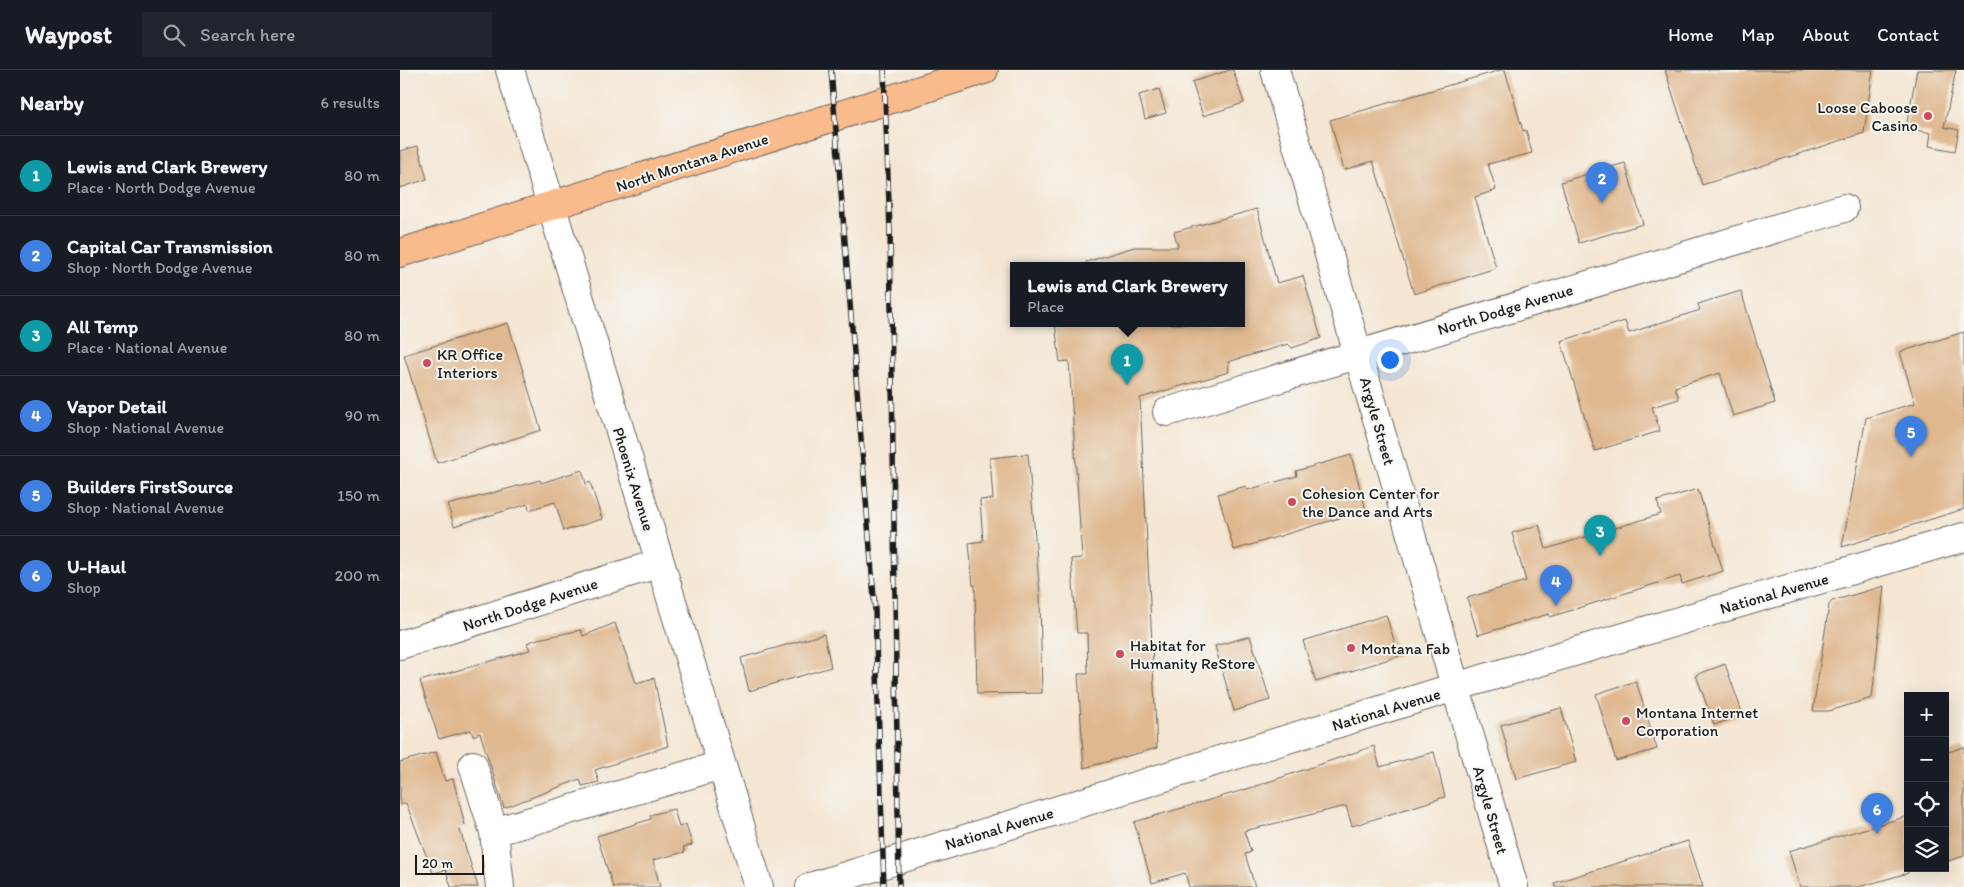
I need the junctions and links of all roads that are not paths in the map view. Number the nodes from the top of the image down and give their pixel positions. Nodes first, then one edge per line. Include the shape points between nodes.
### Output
1 (510, 70) edge
2 (984, 70) edge
3 (1275, 70) edge
4 (551, 207) junction
5 (1844, 208) dead end
6 (400, 253) edge
7 (1358, 353) junction
8 (1167, 412) dead end
9 (1964, 537) edge
10 (660, 563) junction
11 (400, 646) edge
12 (1456, 687) junction
13 (473, 765) dead end
14 (721, 765) junction
15 (494, 832) junction
16 (500, 887) edge
17 (759, 887) edge
18 (810, 887) edge
19 (1514, 887) edge

1 - 4 street, Phoenix Avenue
2 - 4 main road, North Montana Avenue
3 - 7 street, Argyle Street
4 - 6 main road, North Montana Avenue
4 - 10 street, Phoenix Avenue
5 - 7 street, North Dodge Avenue
7 - 8 street, North Dodge Avenue
7 - 12 street, Argyle Street
9 - 12 street, National Avenue
10 - 11 street, North Dodge Avenue
10 - 14 street, Phoenix Avenue
12 - 18 street, National Avenue
12 - 19 street, Argyle Street
13 - 15 street
14 - 15 street
14 - 17 street, Phoenix Avenue
15 - 16 street

